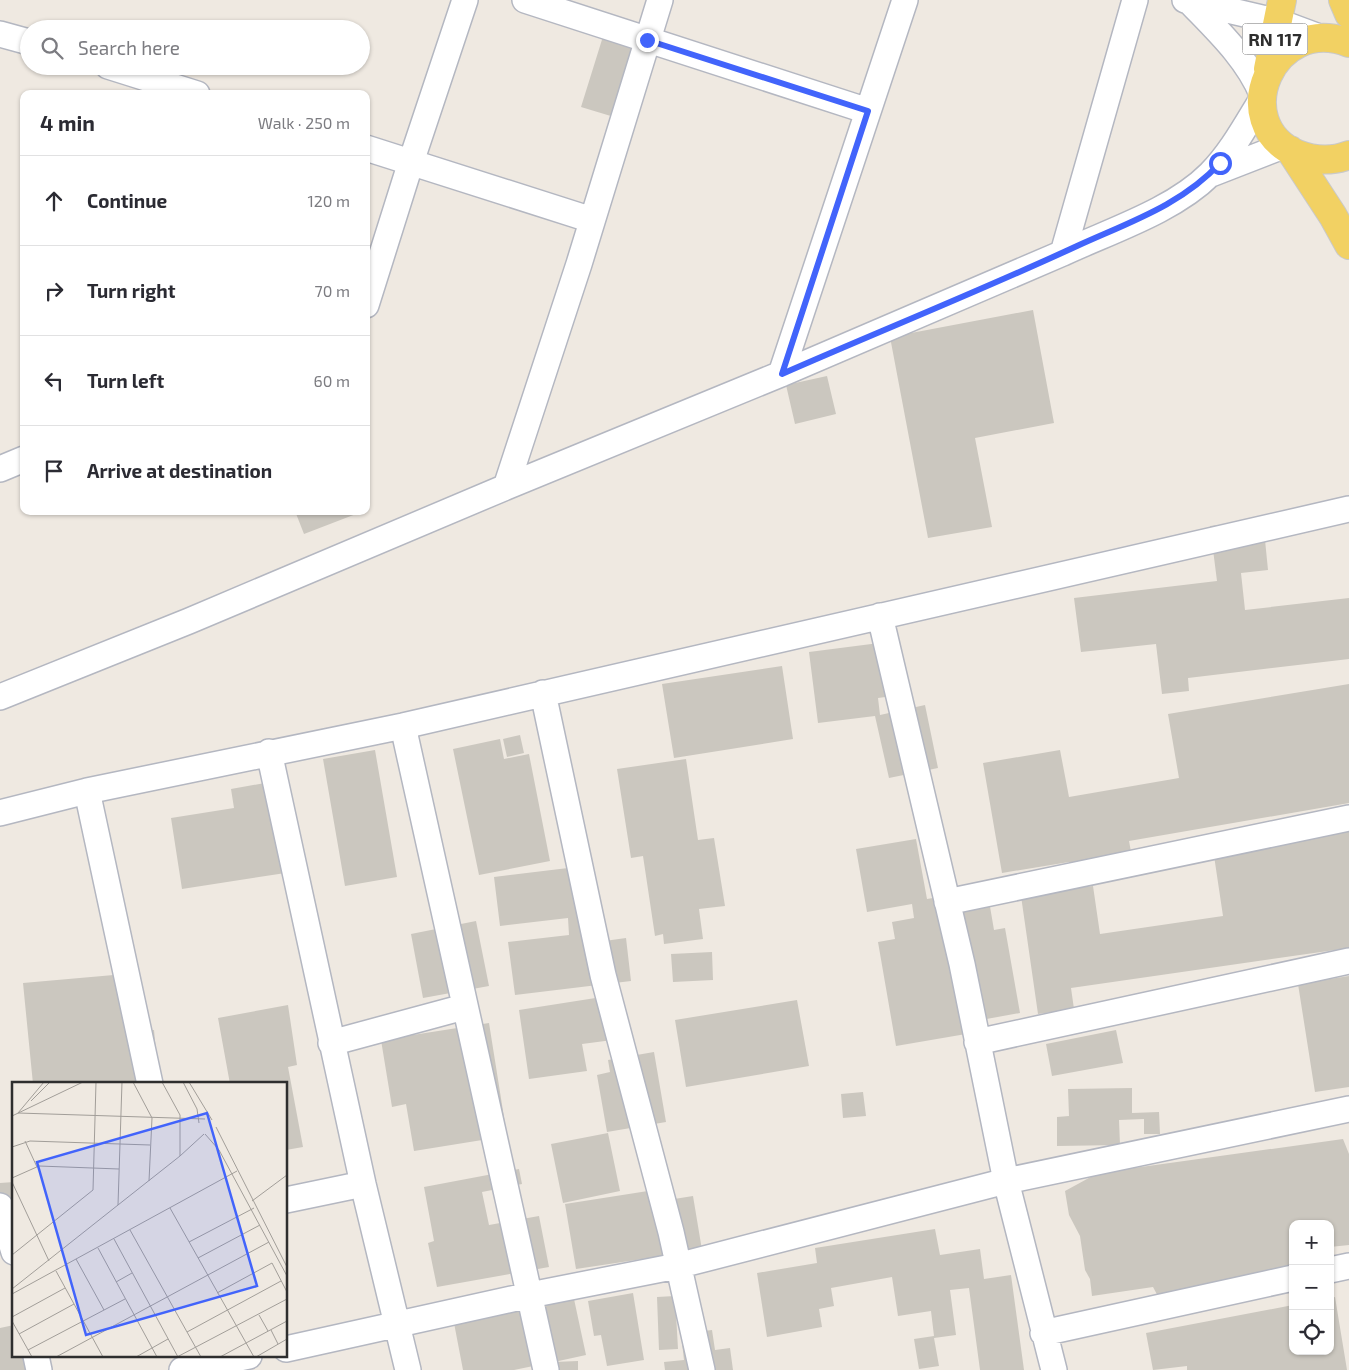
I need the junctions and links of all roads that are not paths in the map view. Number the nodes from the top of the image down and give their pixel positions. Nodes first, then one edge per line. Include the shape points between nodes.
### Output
1 (465, 0) edge
2 (525, 0) edge
3 (660, 0) edge
4 (905, 0) edge
5 (1135, 0) edge
6 (1343, 0) edge
7 (1188, 1) edge
8 (1281, 11) edge
9 (1349, 14) edge
10 (0, 34) edge
11 (1322, 38) junction
12 (20, 40) edge
13 (647, 40) junction
14 (1349, 43) edge
15 (137, 75) edge
16 (184, 90) edge
17 (1263, 90) junction
18 (868, 111) junction
19 (1287, 148) junction
20 (370, 149) edge
21 (1349, 155) edge
22 (410, 162) junction
23 (1209, 175) junction
24 (592, 220) junction
25 (1349, 245) edge
26 (1063, 253) junction
27 (370, 292) edge
28 (782, 374) junction
29 (20, 461) edge
30 (0, 469) edge
31 (506, 487) junction
32 (1349, 509) edge
33 (880, 616) junction
34 (543, 693) junction
35 (0, 697) edge
36 (403, 726) junction
37 (269, 752) junction
38 (87, 791) junction
39 (0, 813) edge
40 (1349, 818) edge
41 (947, 902) junction
42 (1349, 961) edge
43 (464, 1007) junction
44 (332, 1042) junction
45 (978, 1042) junction
46 (150, 1082) edge
47 (1349, 1109) edge
48 (1006, 1181) junction
49 (363, 1184) junction
50 (288, 1200) edge
51 (0, 1206) edge
52 (12, 1245) edge
53 (677, 1266) junction
54 (1349, 1266) edge
55 (1334, 1269) edge
56 (1289, 1279) edge
57 (530, 1295) junction
58 (398, 1326) junction
59 (1043, 1332) junction
60 (288, 1349) edge
61 (239, 1358) edge
62 (182, 1370) edge
63 (408, 1370) edge
64 (546, 1370) edge
65 (702, 1370) edge
66 (1054, 1370) edge

1 - 22 street
2 - 13 street
3 - 13 street
4 - 18 street
5 - 26 street
6 - 9 main road
7 - 8 street
7 - 17 street via 1228,42
8 - 11 street
8 - 17 main road, RN 117
10 - 12 street
11 - 14 main road
11 - 17 main road via 1299,42 1285,51 1274,62
13 - 18 street
13 - 24 street
15 - 16 street
17 - 19 main road via 1267,124
17 - 23 street via 1233,144
18 - 28 street
19 - 21 main road via 1310,159
19 - 23 street
19 - 25 main road
20 - 22 street
22 - 24 street
22 - 27 street
23 - 26 street via 1160,208
24 - 31 street
26 - 28 street
28 - 31 street
29 - 30 street
31 - 35 street
32 - 33 street
33 - 34 street
33 - 41 street
34 - 36 street
34 - 53 street via 603,975
36 - 37 street
36 - 43 street
37 - 38 street
37 - 44 street
38 - 39 street
38 - 46 street
40 - 41 street
41 - 45 street
42 - 45 street
43 - 44 street
43 - 57 street
44 - 49 street
45 - 48 street
47 - 48 street
48 - 53 street
48 - 59 street
49 - 50 street
49 - 58 street
51 - 52 street
53 - 57 street
53 - 65 street
54 - 55 street
56 - 59 street
57 - 58 street
57 - 64 street
58 - 60 street
58 - 63 street
59 - 66 street
61 - 62 street

